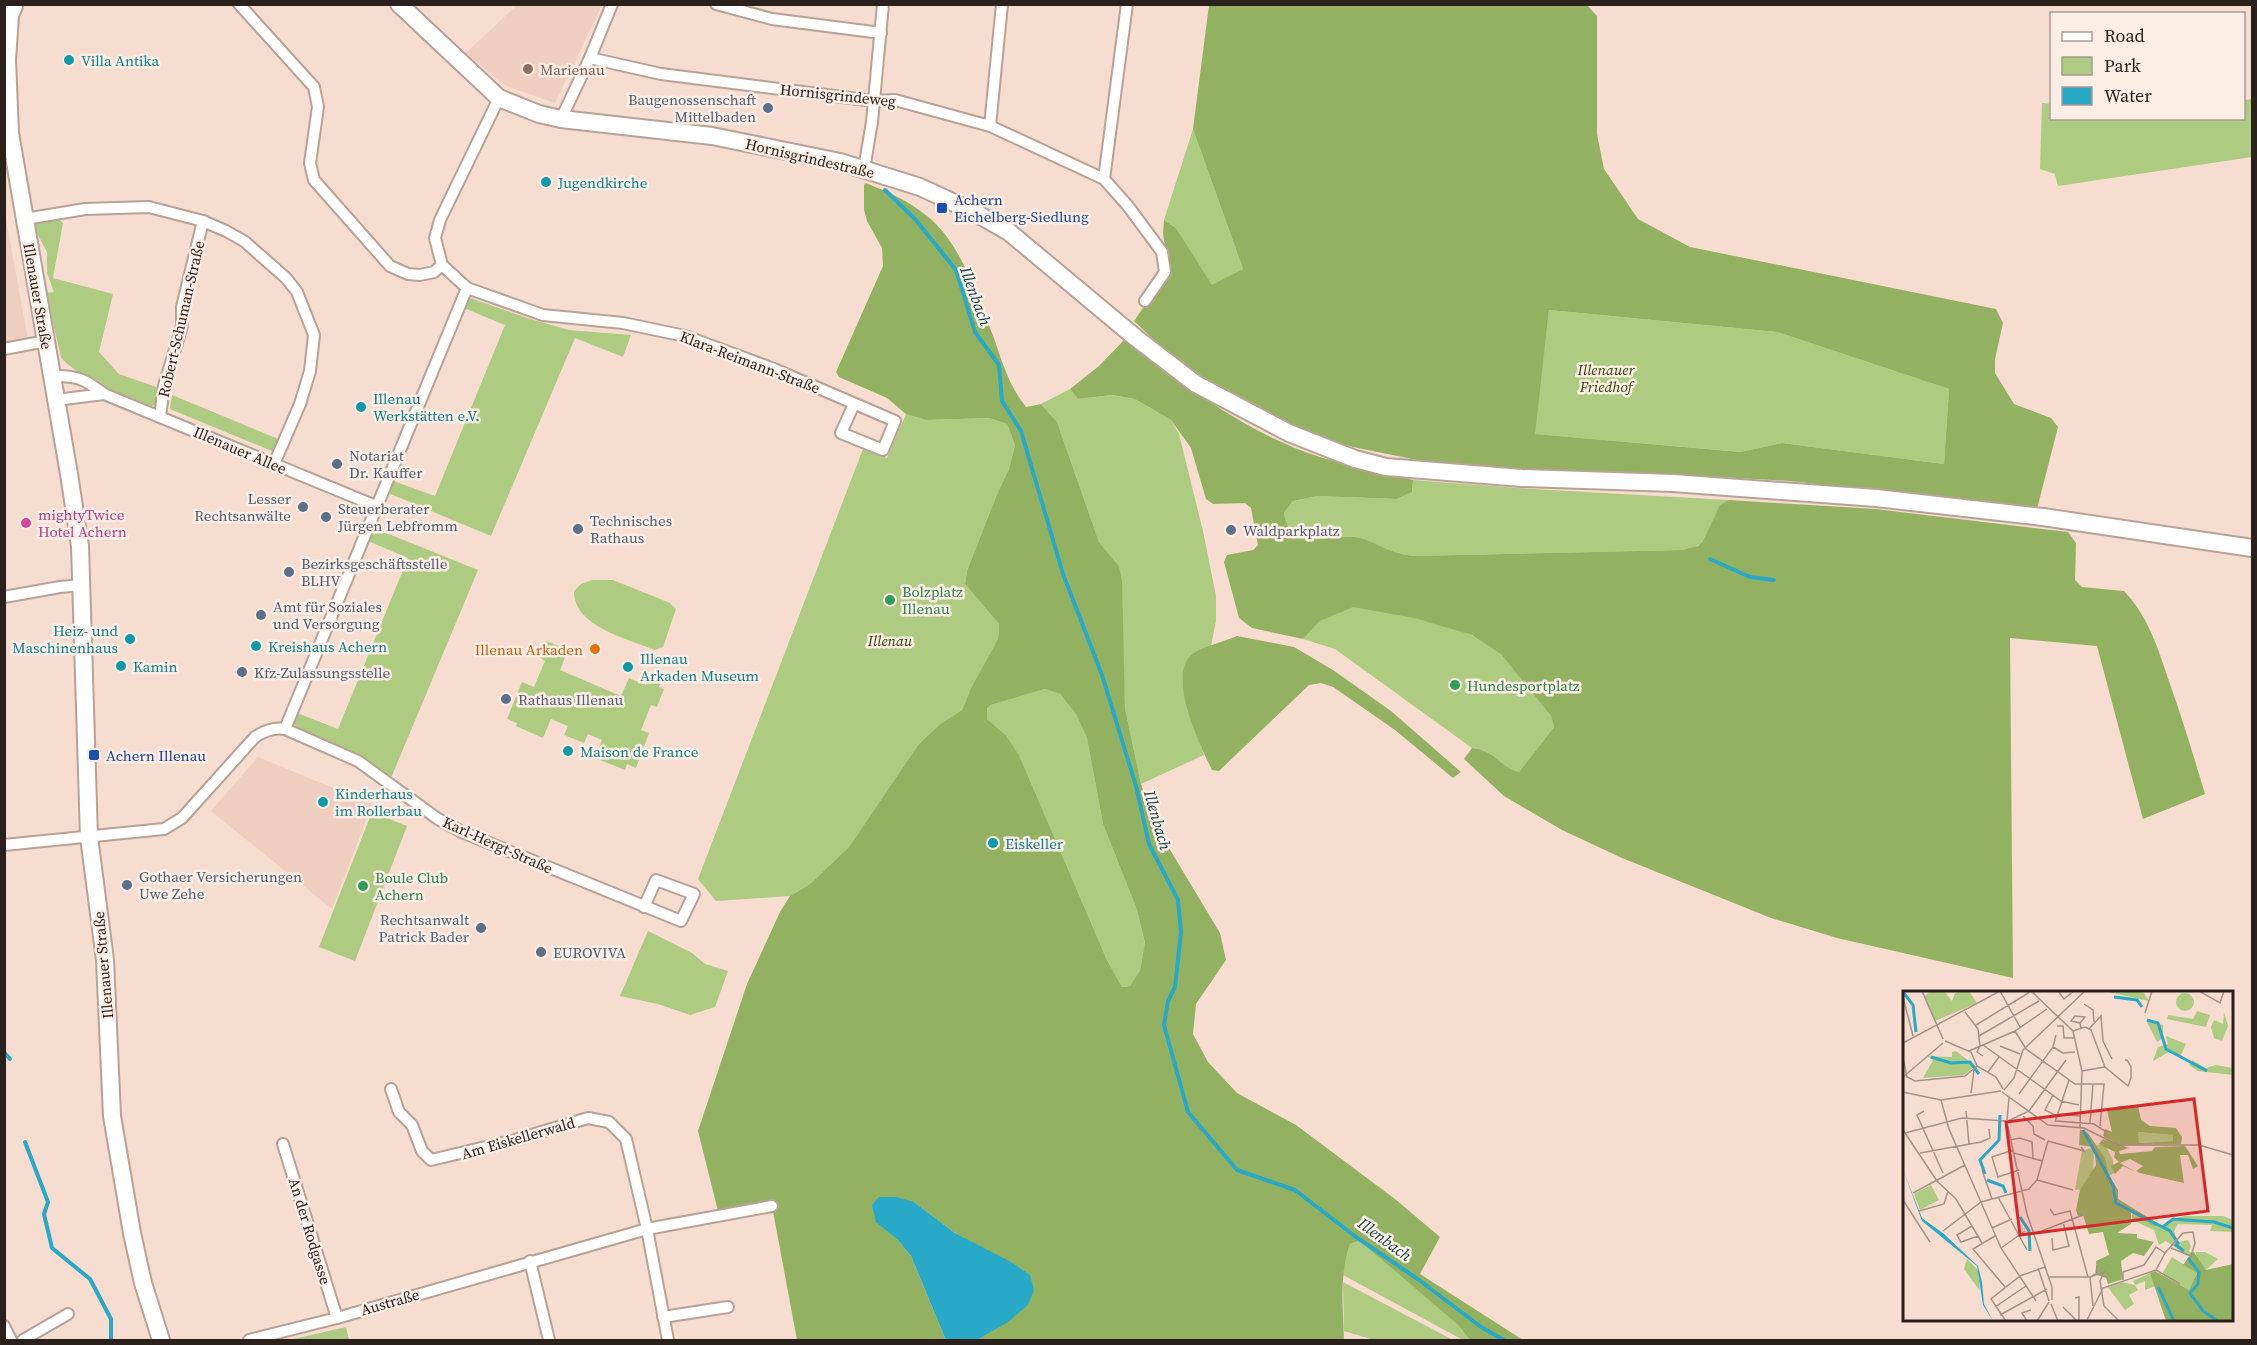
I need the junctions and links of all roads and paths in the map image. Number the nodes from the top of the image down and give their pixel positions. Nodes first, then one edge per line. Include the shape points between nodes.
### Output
1 (239, 4) edge
2 (399, 4) edge
3 (612, 4) edge
4 (716, 4) edge
5 (883, 4) edge
6 (1002, 4) edge
7 (1127, 4) edge
8 (15, 5) edge
9 (881, 33) junction
10 (590, 58) junction
11 (499, 98) junction
12 (874, 101) junction
13 (561, 119) junction
14 (990, 126) junction
15 (864, 169) junction
16 (1104, 179) junction
17 (25, 219) junction
18 (203, 221) junction
19 (442, 265) junction
20 (467, 288) junction
21 (1145, 301) dead end
22 (46, 341) junction
23 (4, 349) edge
24 (52, 376) junction
25 (104, 394) junction
26 (56, 400) junction
27 (854, 404) junction
28 (160, 417) junction
29 (274, 464) junction
30 (376, 506) junction
31 (2253, 548) edge
32 (82, 585) junction
33 (4, 597) edge
34 (285, 729) junction
35 (88, 837) junction
36 (4, 845) edge
37 (644, 907) junction
38 (391, 1089) dead end
39 (283, 1144) dead end
40 (772, 1206) dead end
41 (647, 1229) junction
42 (530, 1261) junction
43 (728, 1307) dead end
44 (68, 1314) dead end
45 (663, 1317) junction
46 (337, 1318) junction
47 (4, 1326) edge
48 (11, 1341) edge
49 (23, 1341) edge
50 (161, 1341) edge
51 (249, 1341) edge
52 (549, 1341) edge
53 (668, 1341) edge

1 - 19 street via 314,87 318,107 310,163 314,180 390,266 420,275 434,272
2 - 11 main road, Hornisgrindestraße
3 - 10 street
4 - 9 street via 772,19
5 - 9 street
6 - 14 street
7 - 16 street
8 - 17 main road, Illenauer Straße via 10,15 7,95
9 - 12 street
10 - 12 street, Hornisgrindeweg via 661,74
10 - 13 street
11 - 13 main road, Hornisgrindestraße
11 - 19 street via 440,220 435,238
12 - 14 street, Hornisgrindeweg via 895,100
12 - 15 street
13 - 15 main road, Hornisgrindestraße via 712,136
14 - 16 street, Hornisgrindeweg
15 - 31 main road, Hornisgrindestraße via 957,203 1009,232 1196,384 1289,433 1355,459 1386,466 1522,478 1673,483 1876,498
16 - 21 street, Hornisgrindeweg via 1162,252 1165,272
17 - 18 street, Robert-Schuman-Straße via 85,209 149,207
17 - 22 main road, Illenauer Straße
18 - 28 street, Robert-Schuman-Straße
18 - 29 street, Robert-Schuman-Straße via 244,241 286,278 297,292 314,335 310,371 300,404
19 - 20 street, Klara-Reimann-Straße
20 - 27 street, Klara-Reimann-Straße via 543,315 623,323 685,336
20 - 30 street
22 - 23 street
22 - 24 main road, Illenauer Straße
24 - 25 street, Illenauer Allee via 71,375
24 - 26 main road, Illenauer Straße
25 - 26 street, Illenauer Allee
25 - 28 street, Illenauer Allee
26 - 32 main road, Illenauer Straße
27 - 27 street, Klara-Reimann-Straße via 895,421 883,450 841,433
28 - 29 street, Illenauer Allee
29 - 30 street, Illenauer Allee
30 - 34 street
32 - 33 street
32 - 35 main road, Illenauer Straße
34 - 35 street via 270,729 255,737 182,818 164,829
34 - 37 street, Karl-Hergt-Straße via 358,761 462,832
35 - 36 street
35 - 50 main road, Illenauer Straße via 105,960 112,1116 132,1233
37 - 37 street, Karl-Hergt-Straße via 681,921 694,894 656,880
38 - 41 street, Am Eiskellerwald via 399,1112 412,1125 422,1151 431,1160 588,1118 609,1122 626,1139
39 - 46 street, An der Rodgasse
40 - 41 street, Austraße
41 - 42 street, Austraße
41 - 45 street
42 - 46 street, Austraße
42 - 52 street
43 - 45 street
44 - 49 street
45 - 53 street
46 - 51 street, Austraße
47 - 48 street

